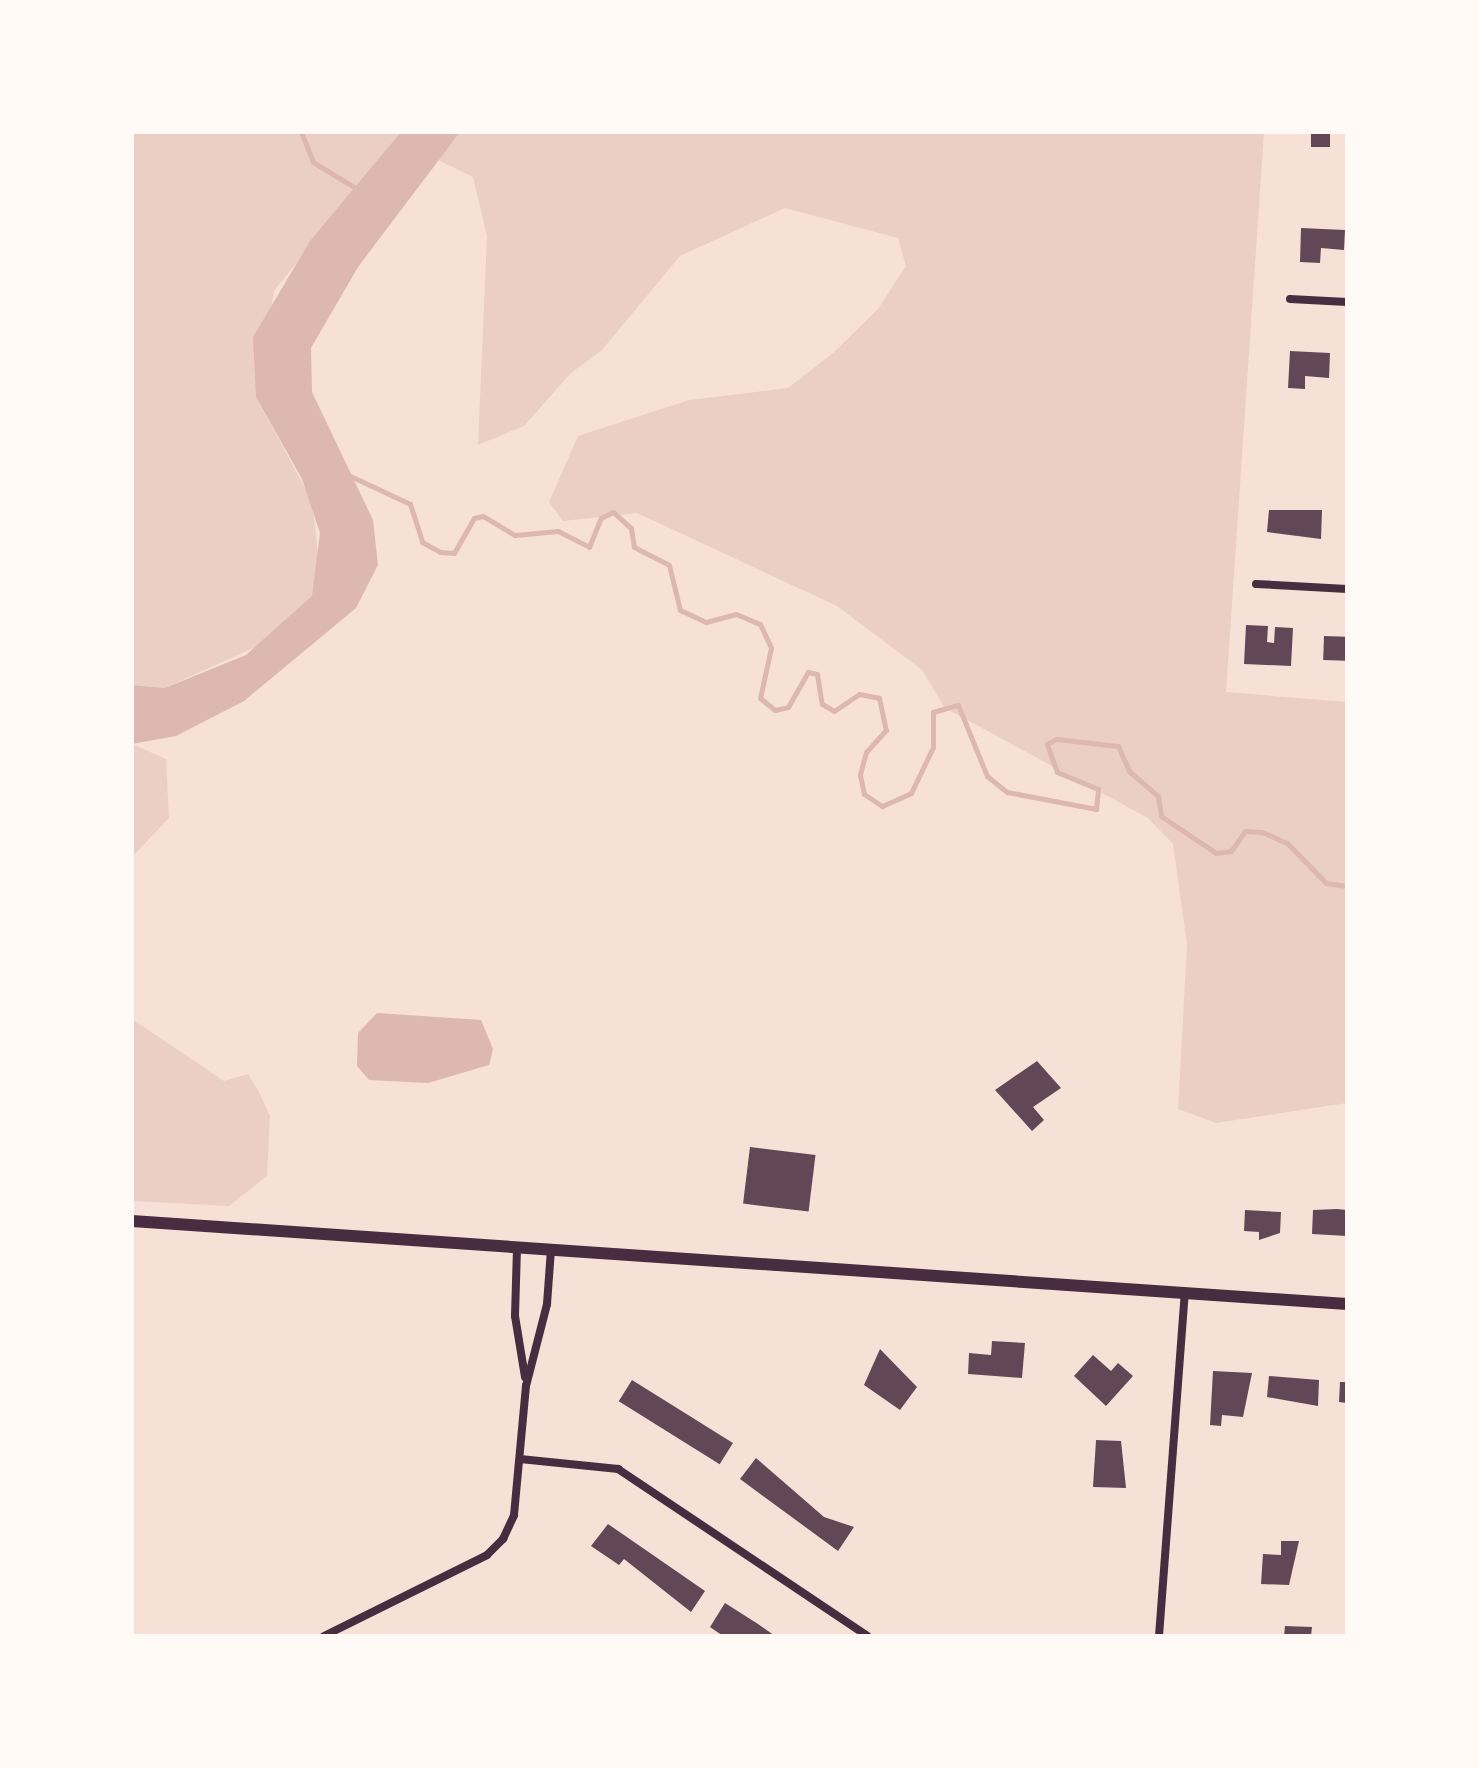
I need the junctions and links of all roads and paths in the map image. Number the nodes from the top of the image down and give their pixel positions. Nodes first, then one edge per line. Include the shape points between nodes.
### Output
1 (1290, 299) dead end
2 (1347, 302) edge
3 (1256, 584) dead end
4 (1347, 589) edge
5 (132, 1221) edge
6 (517, 1248) junction
7 (551, 1250) junction
8 (1185, 1294) junction
9 (1347, 1304) edge
10 (526, 1386) junction
11 (520, 1459) junction
12 (324, 1636) edge
13 (867, 1636) edge
14 (1159, 1636) edge

1 - 2 street
3 - 4 street
5 - 6 street
6 - 7 street
6 - 10 street via 515,1316
7 - 8 street
7 - 10 street via 547,1304
8 - 9 street
8 - 14 street
10 - 11 street
11 - 12 street via 514,1515 494,1550
11 - 13 street via 618,1469

